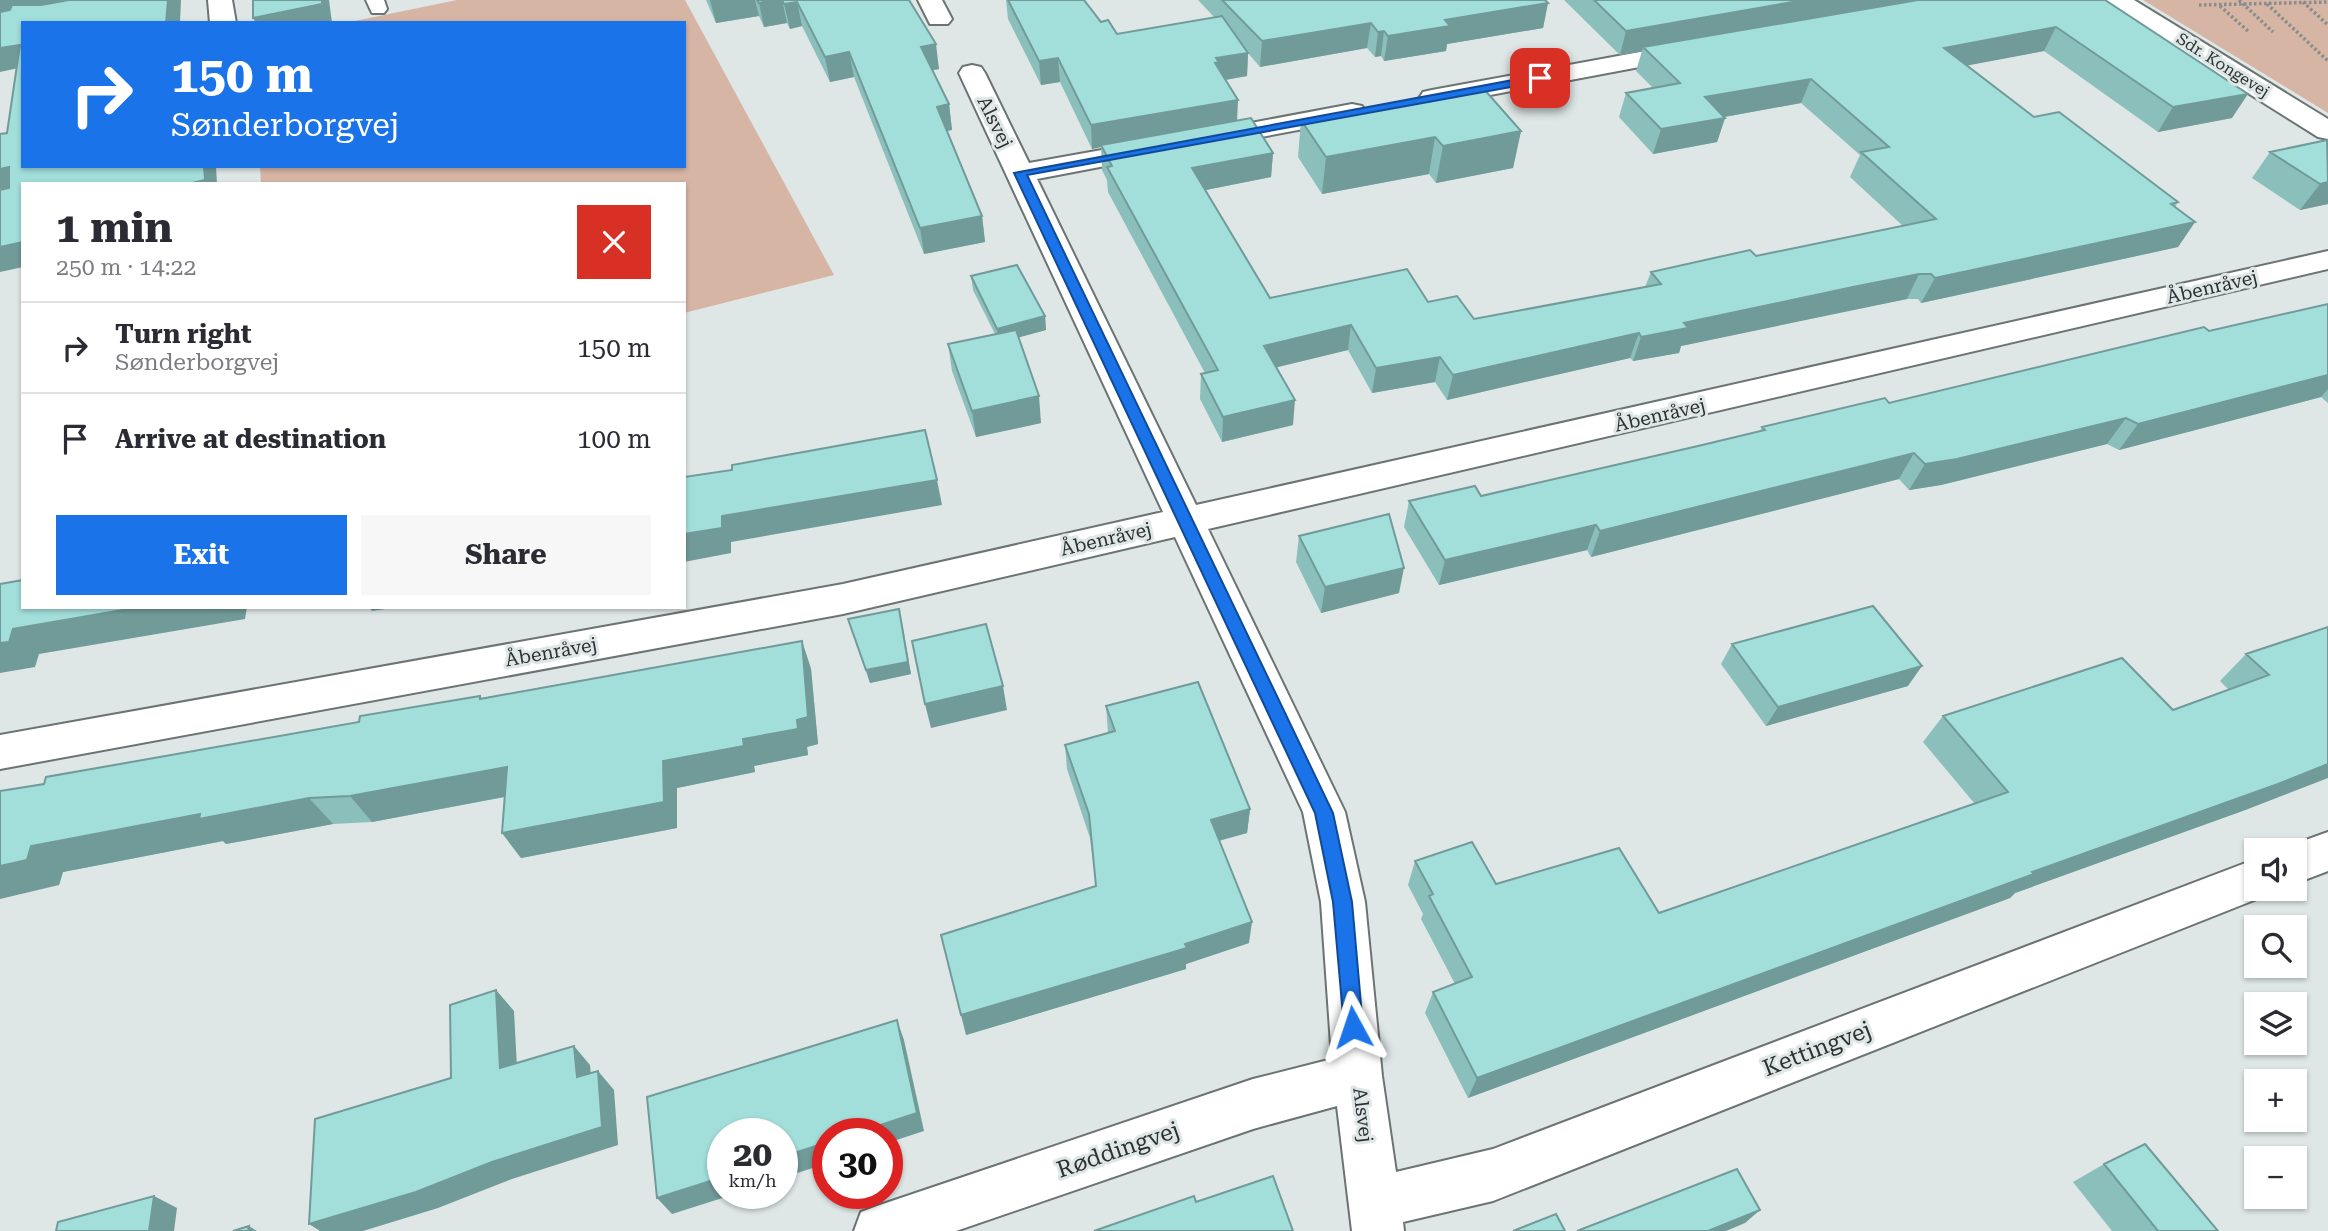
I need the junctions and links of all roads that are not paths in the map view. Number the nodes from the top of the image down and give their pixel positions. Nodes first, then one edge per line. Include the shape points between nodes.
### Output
1 (220, 0) edge
2 (2117, 0) edge
3 (223, 21) edge
4 (1718, 46) edge
5 (972, 73) dead end
6 (1403, 103) edge
7 (1376, 108) edge
8 (2328, 131) edge
9 (1020, 173) junction
10 (2328, 260) edge
11 (1187, 521) junction
12 (0, 752) edge
13 (2328, 851) edge
14 (2307, 859) edge
15 (2244, 884) edge
16 (1358, 1076) junction
17 (1376, 1217) edge
18 (880, 1231) edge

1 - 3 street
2 - 8 street, Sdr. Kongevej
4 - 6 street
5 - 9 street, Alsvej
7 - 9 street
9 - 11 street, Alsvej
10 - 11 street, Åbenråvej
11 - 12 street, Åbenråvej via 843,599
11 - 16 street, Alsvej via 1324,813 1343,902
13 - 14 street
15 - 17 street, Kettingvej
16 - 17 street, Alsvej
16 - 18 street, Røddingvej via 1253,1104

